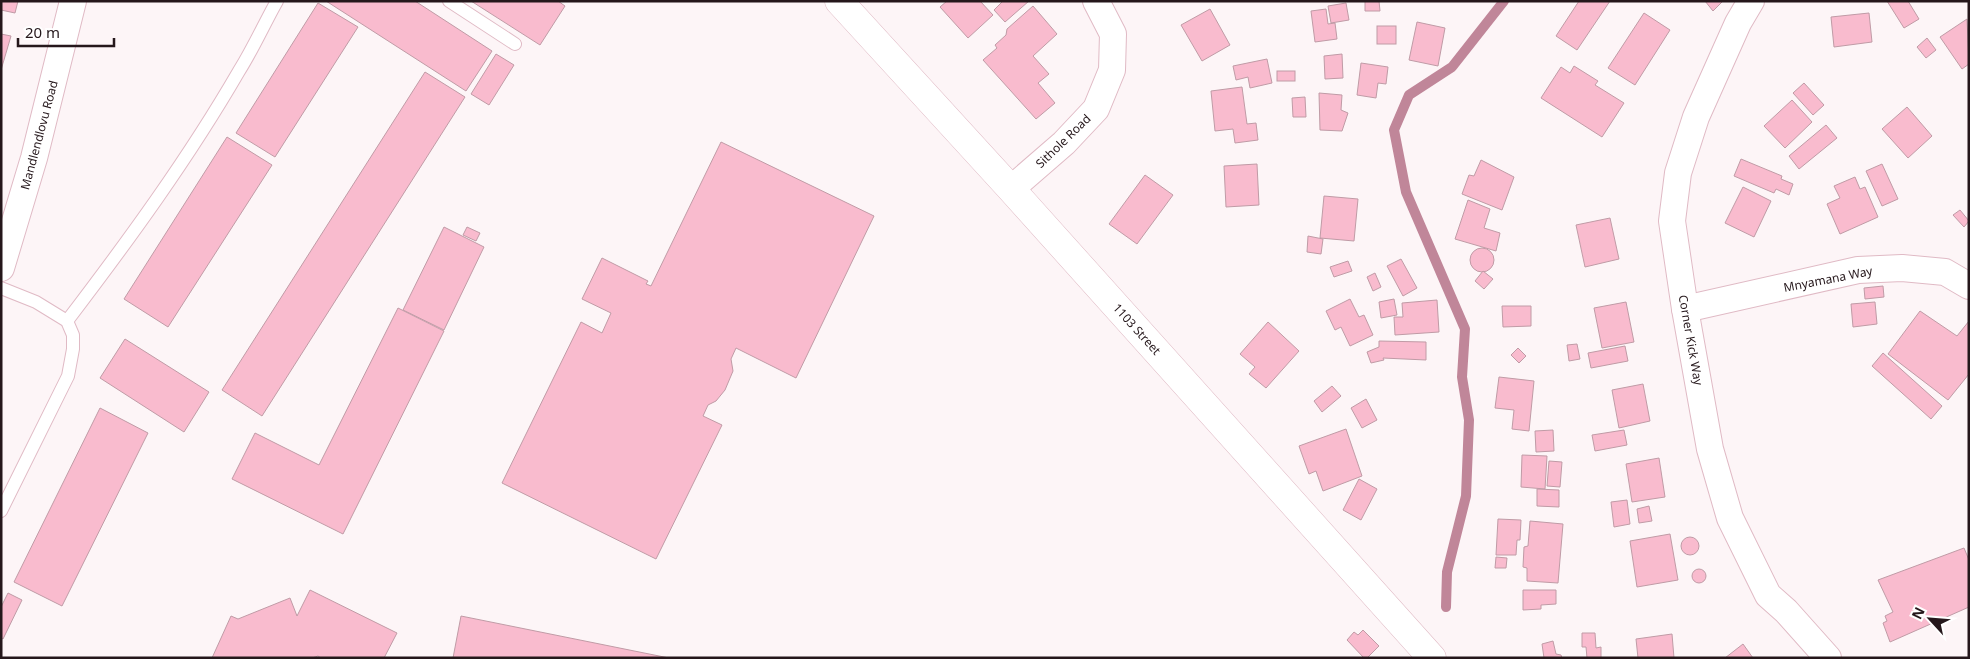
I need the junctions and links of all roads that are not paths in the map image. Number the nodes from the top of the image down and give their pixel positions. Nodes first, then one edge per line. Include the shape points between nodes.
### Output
1 (73, 1) edge
2 (277, 1) edge
3 (449, 1) edge
4 (839, 1) edge
5 (1096, 1) edge
6 (1751, 1) edge
7 (515, 44) dead end
8 (1011, 189) junction
9 (1, 268) edge
10 (1969, 286) edge
11 (1, 288) edge
12 (1685, 309) junction
13 (67, 322) junction
14 (1, 512) edge
15 (1432, 658) edge
16 (1828, 658) edge

1 - 9 street, Mandlendlovu Road via 34,158
2 - 13 lane via 240,71 167,185
3 - 7 lane
4 - 8 street, 1103 Street
5 - 8 street, Sithole Road via 1113,34 1113,43 1112,70 1096,109 1064,144
6 - 12 street, Corner Kick Way via 1696,117 1678,173 1672,221
8 - 15 street, 1103 Street
10 - 12 street, Mnyamana Way via 1945,272 1902,268 1858,270
11 - 13 lane via 36,302
12 - 16 street, Corner Kick Way via 1710,449 1730,518 1768,595
13 - 14 lane via 73,335 68,376

